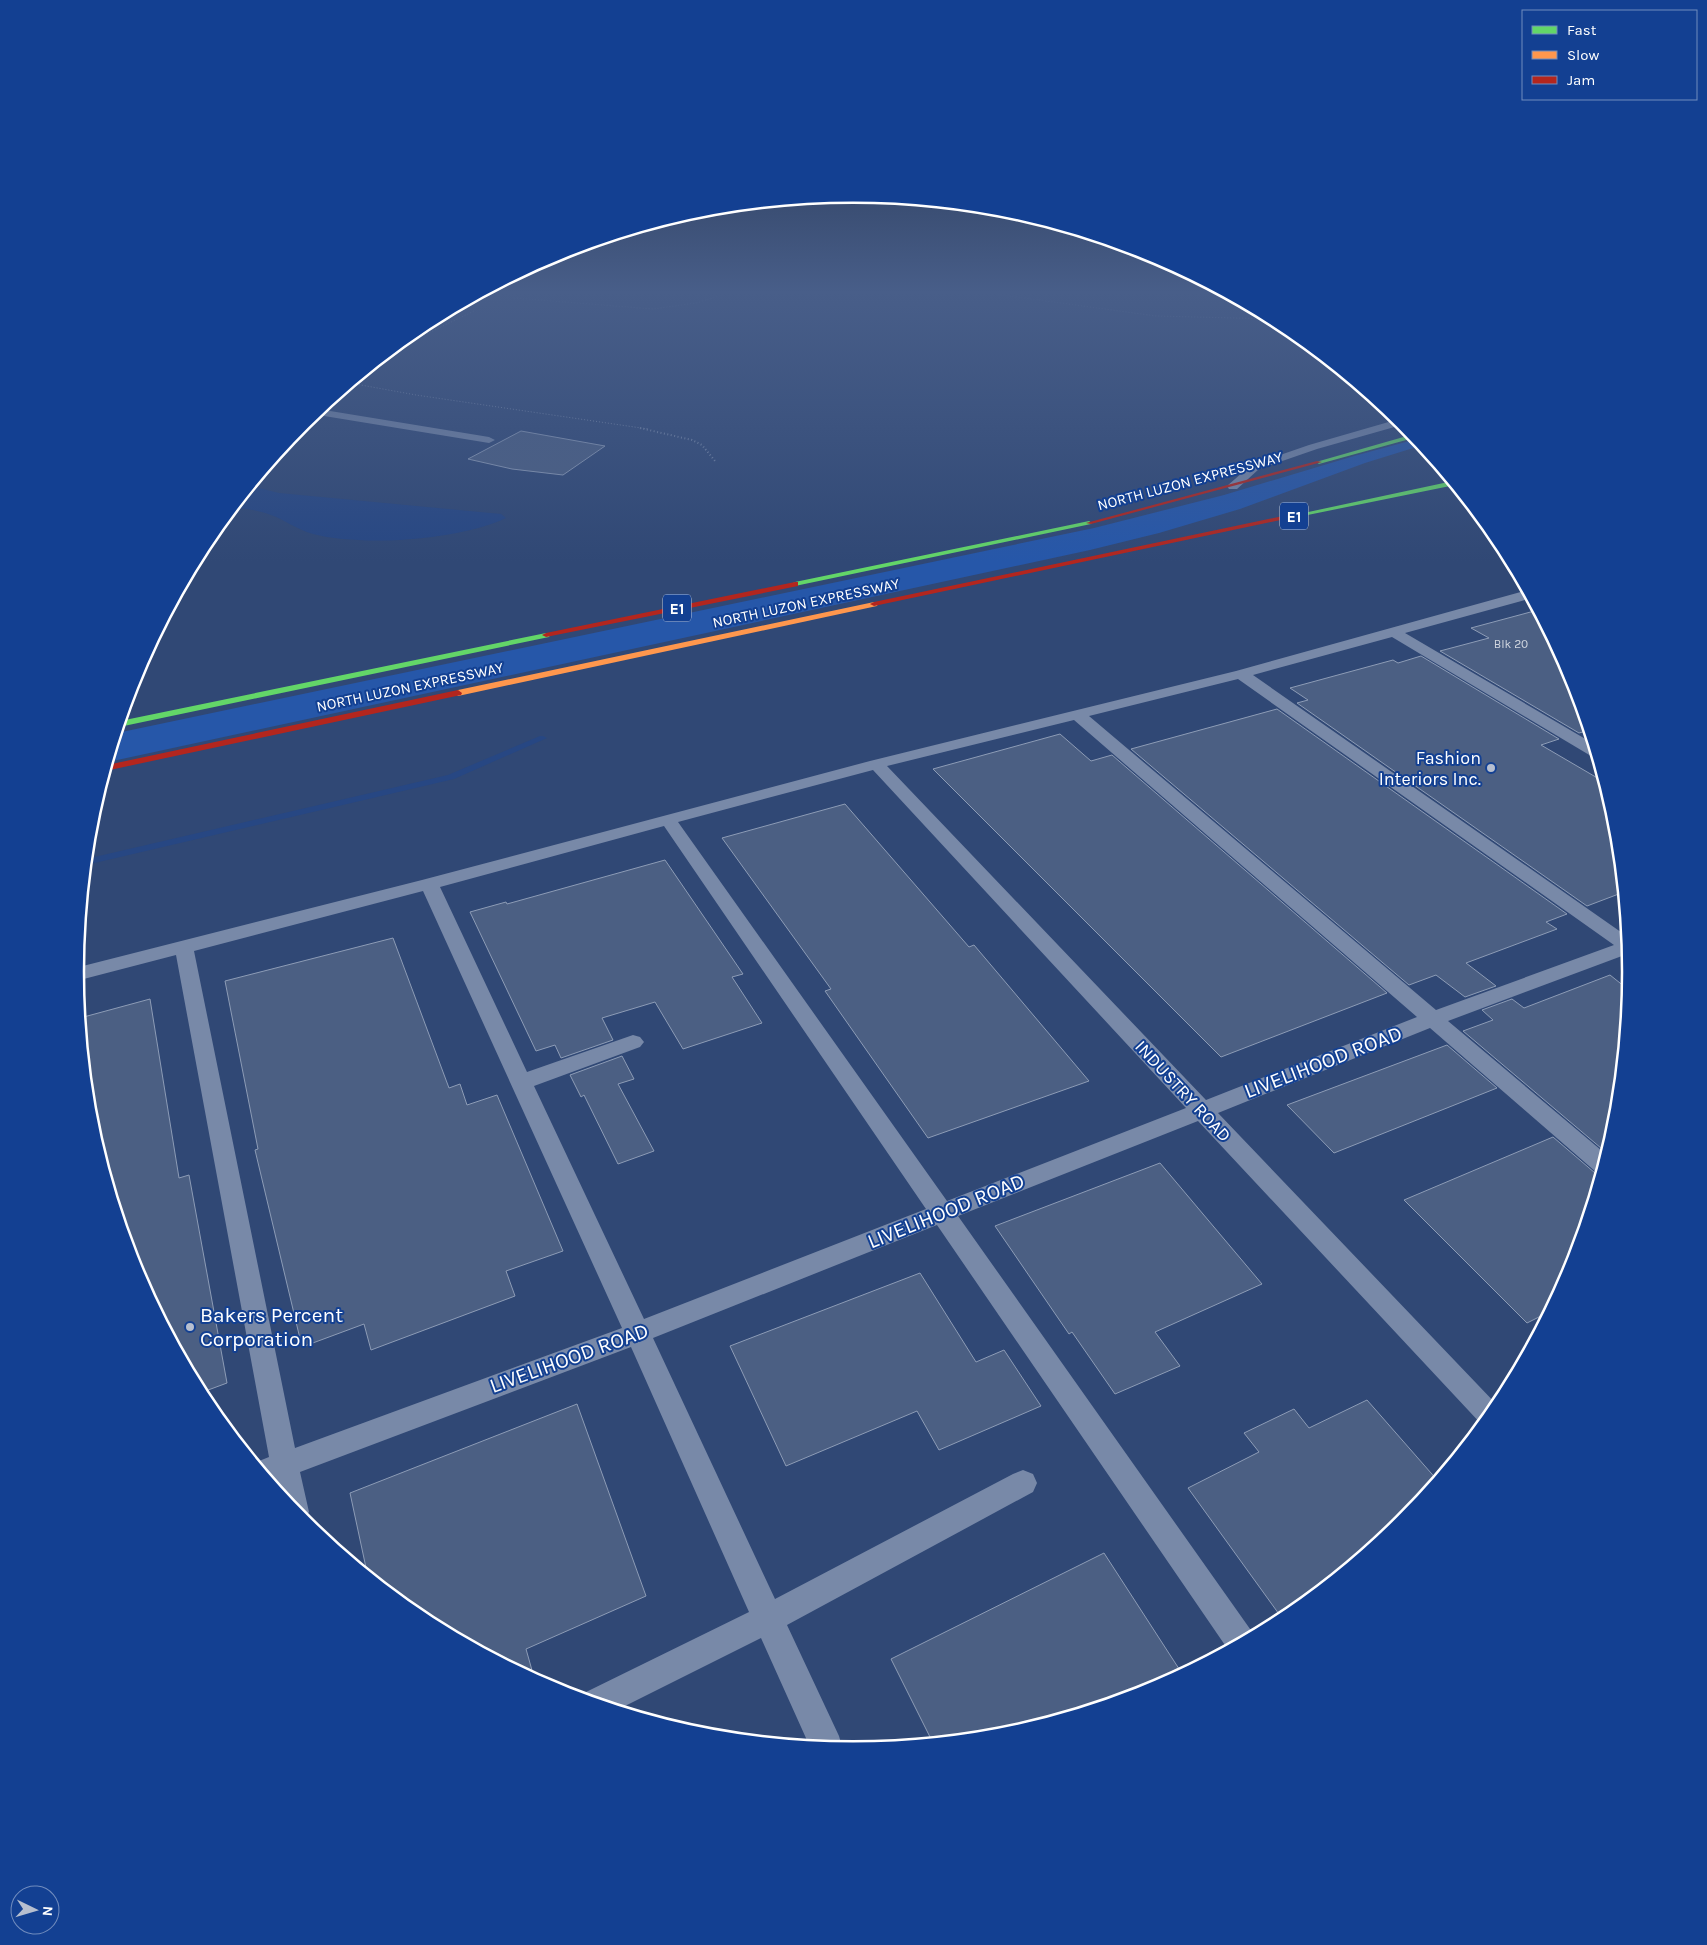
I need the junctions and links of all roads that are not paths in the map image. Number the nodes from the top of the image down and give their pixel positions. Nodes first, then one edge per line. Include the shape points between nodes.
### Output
1 (325, 414) edge
2 (1393, 424) edge
3 (1407, 438) edge
4 (489, 440) dead end
5 (1448, 484) edge
6 (1233, 486) junction
7 (1524, 596) edge
8 (1394, 632) junction
9 (1241, 674) junction
10 (1079, 716) junction
11 (126, 723) edge
12 (1589, 748) edge
13 (876, 764) junction
14 (112, 767) edge
15 (668, 820) junction
16 (429, 884) junction
17 (1622, 942) edge
18 (184, 948) junction
19 (1623, 949) edge
20 (84, 974) edge
21 (1433, 1019) junction
22 (633, 1042) dead end
23 (521, 1082) junction
24 (1200, 1110) junction
25 (1599, 1162) edge
26 (943, 1213) junction
27 (638, 1333) junction
28 (1486, 1411) edge
29 (273, 1469) edge
30 (1023, 1483) dead end
31 (282, 1488) edge
32 (769, 1618) junction
33 (1239, 1638) edge
34 (604, 1700) edge
35 (824, 1741) edge

1 - 4 lane
2 - 6 lane via 1254,467
3 - 6 highway, NORTH LUZON EXPRESSWAY / E1
5 - 14 highway, NORTH LUZON EXPRESSWAY / E1
6 - 11 highway, NORTH LUZON EXPRESSWAY / E1 via 1097,521
7 - 8 lane
8 - 9 lane
8 - 12 lane
9 - 10 lane
9 - 17 lane
10 - 13 lane
10 - 21 lane
13 - 15 lane
13 - 24 lane, INDUSTRY ROAD
15 - 16 lane
15 - 26 lane
16 - 18 lane
16 - 23 lane
18 - 20 lane
18 - 29 lane
19 - 21 lane, LIVELIHOOD ROAD
21 - 24 lane, LIVELIHOOD ROAD
21 - 25 lane
22 - 23 lane
23 - 27 lane
24 - 26 lane, LIVELIHOOD ROAD
24 - 28 lane, INDUSTRY ROAD
26 - 27 lane, LIVELIHOOD ROAD
26 - 33 lane
27 - 29 lane, LIVELIHOOD ROAD
27 - 32 lane
29 - 31 lane
30 - 32 lane
32 - 34 lane
32 - 35 lane

